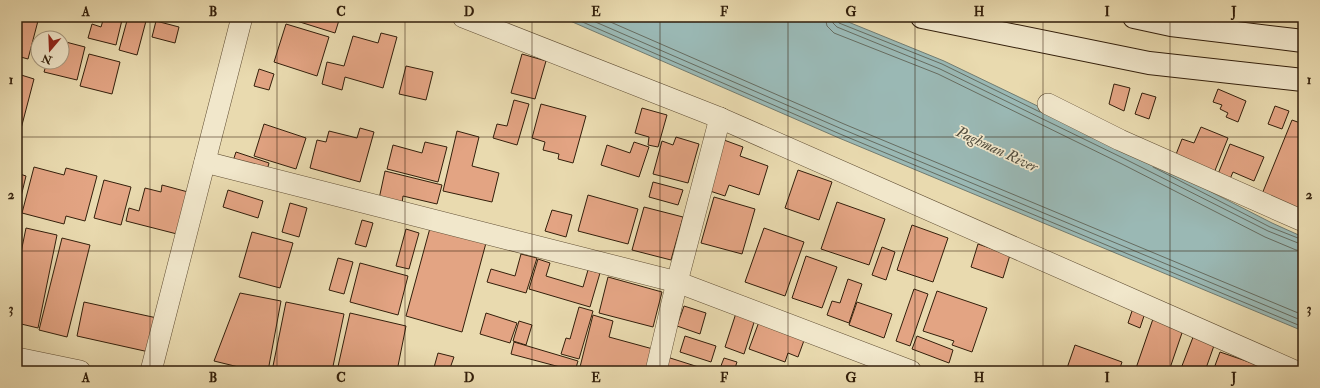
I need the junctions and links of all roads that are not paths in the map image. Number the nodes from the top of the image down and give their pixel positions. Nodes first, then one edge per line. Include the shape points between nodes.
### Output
1 (242, 17) edge
2 (463, 17) edge
3 (922, 17) edge
4 (1134, 17) edge
5 (1303, 41) edge
6 (1303, 80) edge
7 (1048, 104) dead end
8 (720, 118) junction
9 (205, 162) junction
10 (1303, 221) edge
11 (677, 282) junction
12 (17, 358) edge
13 (80, 371) edge
14 (151, 371) edge
15 (656, 371) edge
16 (912, 371) edge
17 (1295, 371) edge

1 - 9 street
2 - 8 street
3 - 6 main road via 1149,63
4 - 5 main road via 1172,25
7 - 10 street via 1120,140
8 - 11 street
8 - 17 street
9 - 11 street
9 - 14 street
11 - 15 street
11 - 16 street
12 - 13 street

